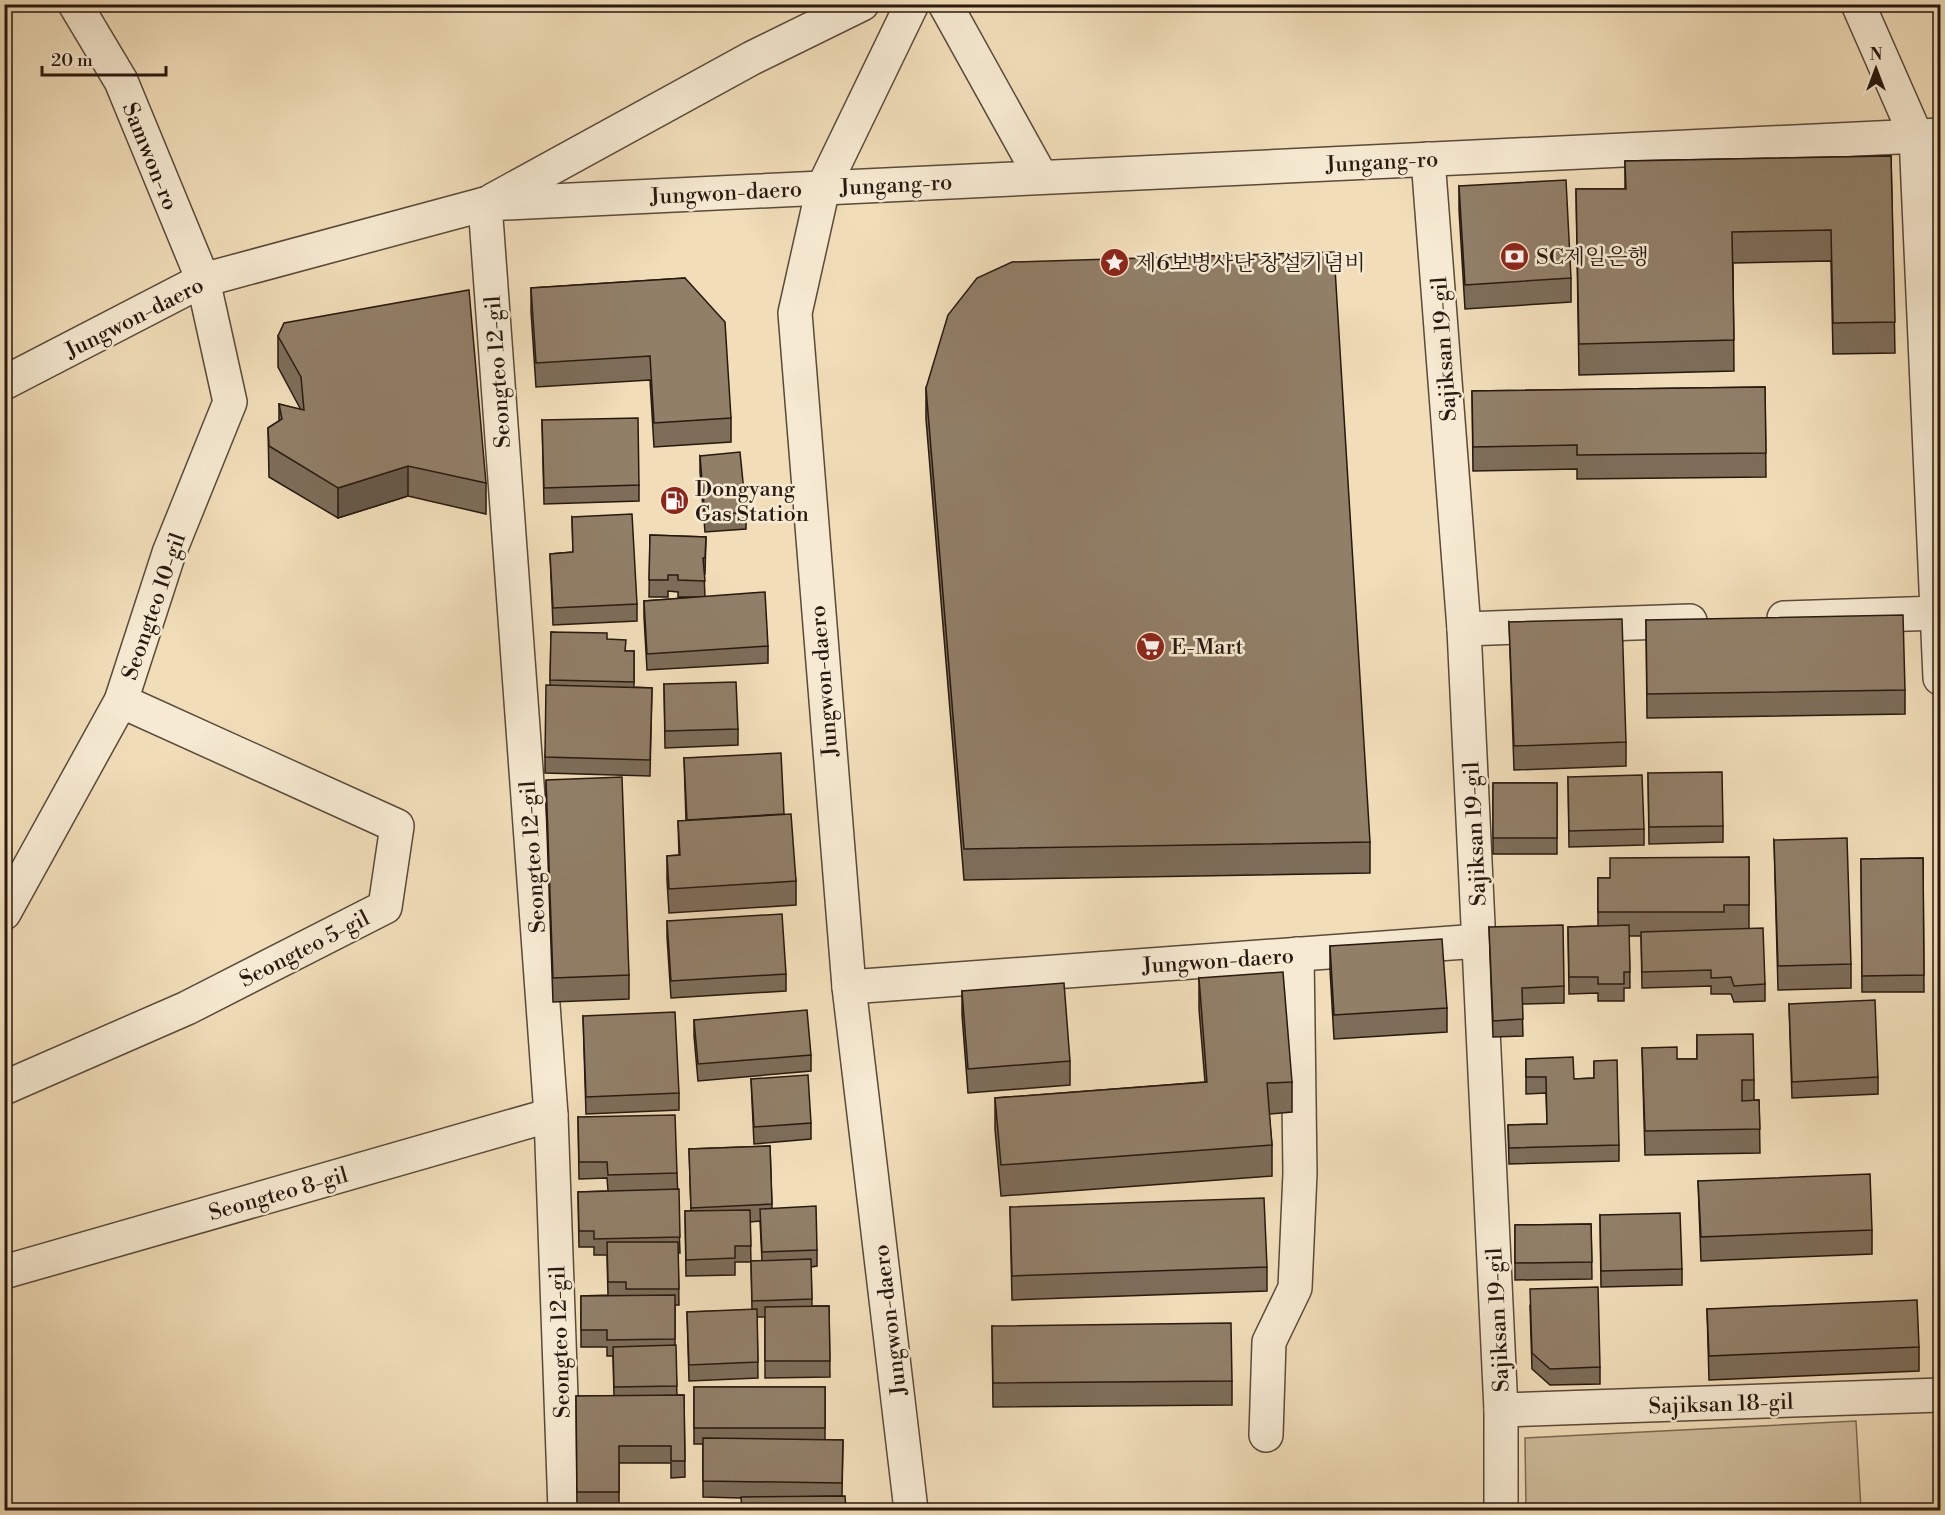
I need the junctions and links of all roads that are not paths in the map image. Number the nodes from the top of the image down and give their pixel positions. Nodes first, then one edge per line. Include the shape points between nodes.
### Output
1 (75, 4) edge
2 (862, 4) edge
3 (912, 4) edge
4 (945, 4) edge
5 (1858, 4) edge
6 (1928, 135) edge
7 (1428, 159) junction
8 (1041, 177) junction
9 (823, 188) junction
10 (485, 204) junction
11 (203, 280) junction
12 (4, 383) edge
13 (1939, 613) edge
14 (1759, 619) edge
15 (1724, 620) edge
16 (1464, 629) junction
17 (1941, 678) edge
18 (121, 702) junction
19 (4, 913) edge
20 (1479, 941) junction
21 (1297, 954) junction
22 (849, 987) junction
23 (4, 1088) edge
24 (551, 1114) junction
25 (4, 1272) edge
26 (1941, 1395) edge
27 (1501, 1410) junction
28 (1266, 1435) dead end
29 (565, 1510) edge
30 (911, 1510) edge
31 (1501, 1510) edge

1 - 11 street, Samwon-ro via 121,81
2 - 10 street via 752,58
3 - 9 street
4 - 8 street
5 - 6 street
6 - 7 street, Jungang-ro
6 - 13 street
7 - 8 street, Jungang-ro
7 - 16 street, Sajiksan 19-gil
8 - 9 street, Jungang-ro
9 - 10 street, Jungwon-daero
9 - 22 street, Jungwon-daero via 795,313
10 - 11 street, Jungwon-daero
10 - 24 street, Seongteo 12-gil
11 - 12 street, Jungwon-daero
11 - 18 street, Seongteo 10-gil via 230,402 169,553
13 - 14 street
13 - 17 street
15 - 16 street
16 - 20 street, Sajiksan 19-gil
18 - 19 street, Seongteo 10-gil
18 - 23 street, Seongteo 5-gil via 397,826 385,907 187,1008
20 - 21 street, Jungwon-daero
20 - 27 street, Sajiksan 19-gil
21 - 22 street, Jungwon-daero
21 - 28 street via 1300,1173 1296,1288 1269,1342
22 - 30 street, Jungwon-daero
24 - 25 street, Seongteo 8-gil
24 - 29 street, Seongteo 12-gil
26 - 27 street, Sajiksan 18-gil
27 - 31 street, Sajiksan 19-gil

